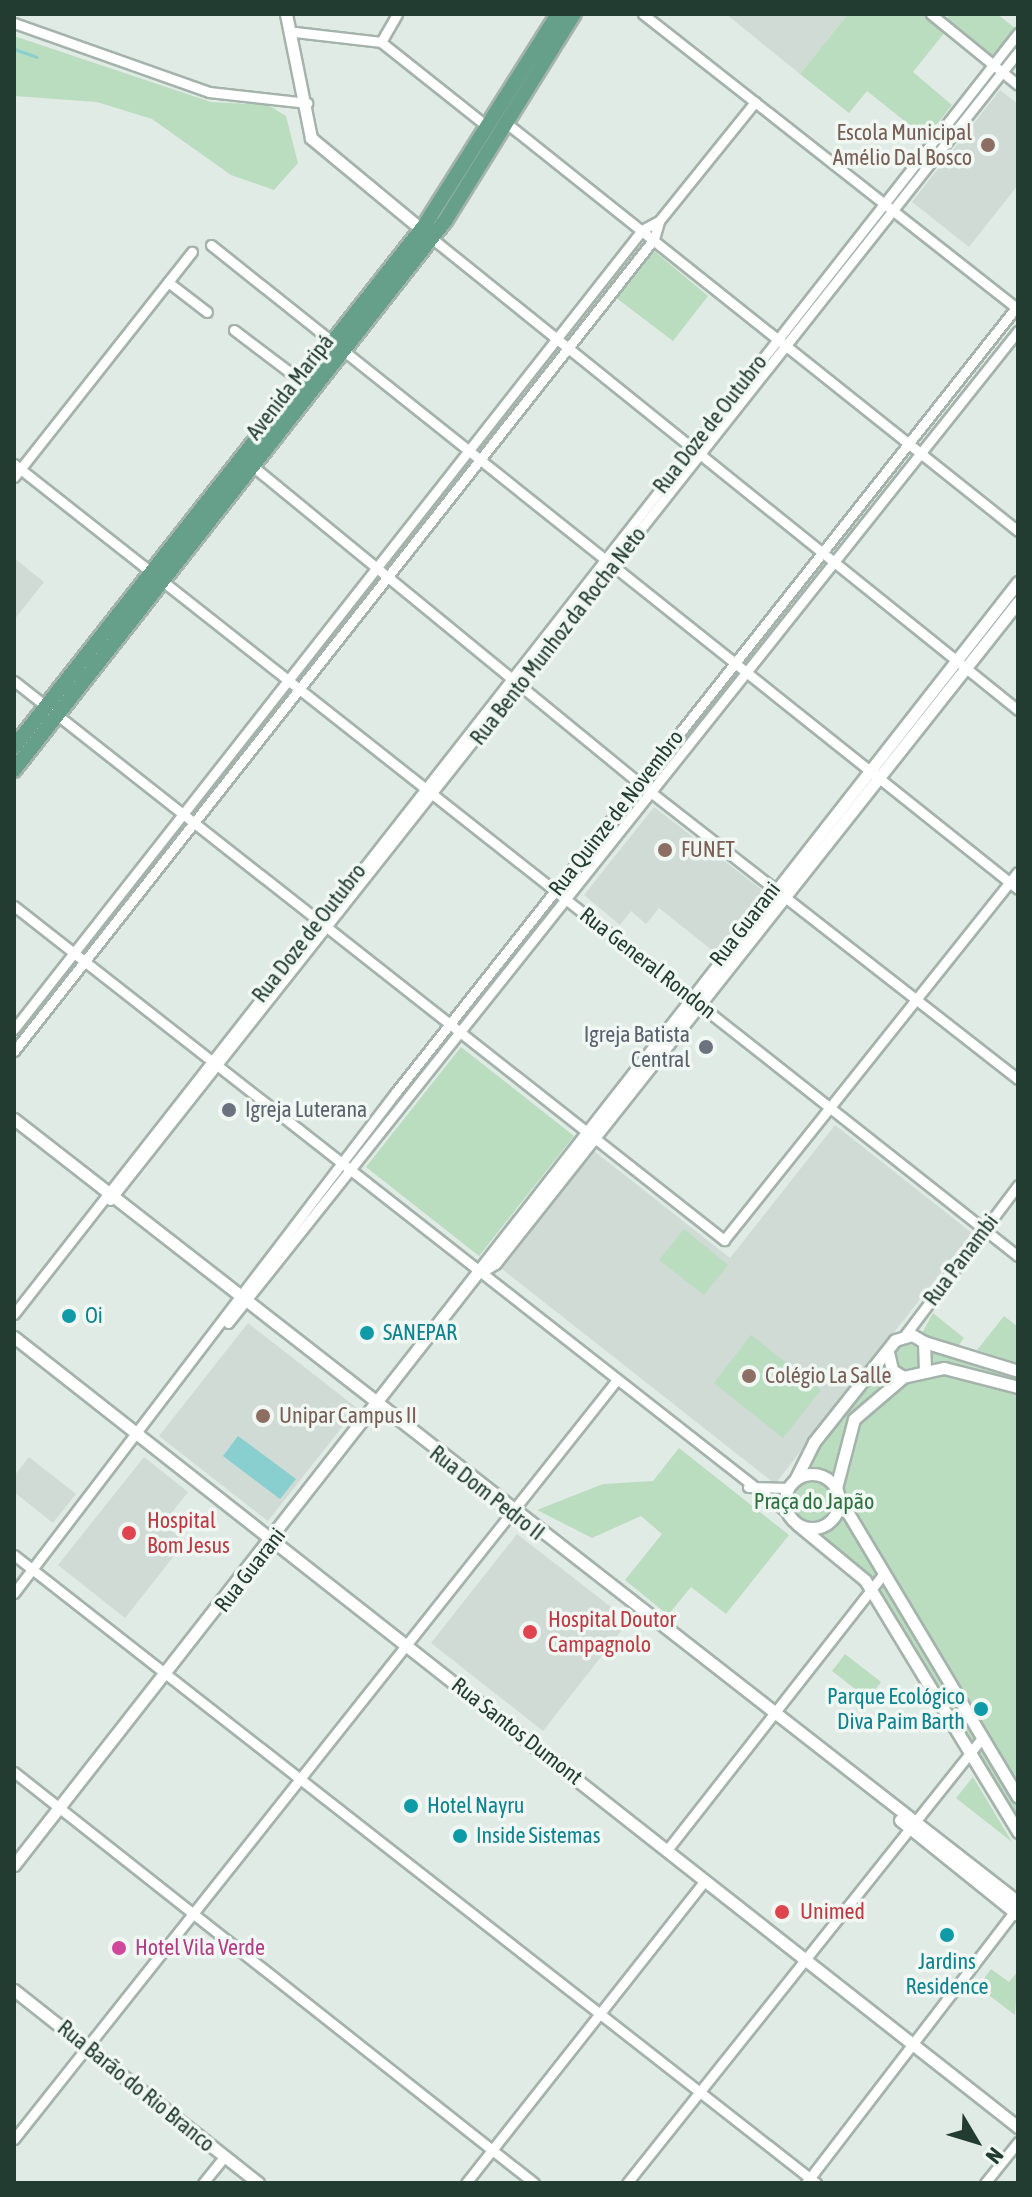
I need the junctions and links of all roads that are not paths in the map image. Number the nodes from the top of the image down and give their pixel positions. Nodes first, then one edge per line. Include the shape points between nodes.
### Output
1 (286, 14) edge
2 (397, 14) edge
3 (558, 14) edge
4 (574, 14) edge
5 (643, 14) edge
6 (931, 14) edge
7 (14, 23) edge
8 (295, 32) junction
9 (1018, 33) edge
10 (381, 42) junction
11 (1018, 52) edge
12 (993, 65) junction
13 (1002, 72) junction
14 (1018, 85) edge
15 (755, 102) junction
16 (307, 103) junction
17 (504, 122) junction
18 (884, 204) junction
19 (893, 211) junction
20 (659, 221) junction
21 (642, 230) junction
22 (426, 234) junction
23 (654, 239) junction
24 (211, 245) dead end
25 (192, 252) dead end
26 (168, 282) junction
27 (1017, 307) edge
28 (207, 312) dead end
29 (234, 330) dead end
30 (1018, 331) edge
31 (780, 336) junction
32 (556, 339) junction
33 (332, 340) junction
34 (789, 343) junction
35 (569, 348) junction
36 (346, 352) junction
37 (300, 380) junction
38 (909, 443) junction
39 (692, 447) junction
40 (469, 451) junction
41 (919, 452) junction
42 (700, 455) junction
43 (240, 456) junction
44 (481, 460) junction
45 (254, 468) junction
46 (16, 470) edge
47 (1018, 531) edge
48 (823, 553) junction
49 (604, 559) junction
50 (834, 562) junction
51 (613, 566) junction
52 (376, 569) junction
53 (150, 571) junction
54 (388, 578) junction
55 (163, 581) junction
56 (1018, 582) edge
57 (1018, 602) edge
58 (954, 659) junction
59 (735, 664) junction
60 (965, 668) junction
61 (746, 673) junction
62 (290, 679) junction
63 (14, 681) edge
64 (514, 683) junction
65 (301, 688) junction
66 (1018, 710) edge
67 (52, 711) junction
68 (14, 747) edge
69 (868, 769) junction
70 (14, 770) edge
71 (879, 778) junction
72 (639, 783) junction
73 (425, 786) junction
74 (434, 793) junction
75 (652, 793) junction
76 (184, 813) junction
77 (196, 822) junction
78 (1018, 872) edge
79 (1014, 886) edge
80 (774, 887) junction
81 (555, 890) junction
82 (785, 895) junction
83 (569, 900) junction
84 (14, 906) edge
85 (320, 920) junction
86 (328, 927) junction
87 (74, 953) junction
88 (86, 962) junction
89 (689, 996) junction
90 (916, 999) junction
91 (701, 1005) junction
92 (450, 1024) junction
93 (14, 1029) edge
94 (463, 1034) junction
95 (14, 1051) edge
96 (210, 1059) junction
97 (219, 1066) junction
98 (1018, 1079) edge
99 (831, 1107) junction
100 (14, 1119) edge
101 (584, 1130) junction
102 (595, 1138) junction
103 (342, 1161) junction
104 (355, 1171) junction
105 (1018, 1185) edge
106 (110, 1195) junction
107 (983, 1229) junction
108 (1018, 1256) edge
109 (480, 1272) junction
110 (244, 1301) junction
111 (14, 1314) edge
112 (905, 1335) junction
113 (14, 1337) edge
114 (924, 1342) junction
115 (888, 1352) junction
116 (925, 1369) junction
117 (1018, 1371) edge
118 (903, 1377) junction
119 (615, 1382) junction
120 (1018, 1387) edge
121 (378, 1406) junction
122 (138, 1434) junction
123 (792, 1484) junction
124 (745, 1486) junction
125 (838, 1493) junction
126 (511, 1512) junction
127 (788, 1513) junction
128 (797, 1524) junction
129 (274, 1540) junction
130 (14, 1555) edge
131 (32, 1570) junction
132 (883, 1575) junction
133 (871, 1590) junction
134 (14, 1593) edge
135 (406, 1644) junction
136 (167, 1676) junction
137 (773, 1717) junction
138 (982, 1738) junction
139 (970, 1752) junction
140 (14, 1772) edge
141 (299, 1779) junction
142 (1018, 1797) edge
143 (59, 1808) junction
144 (910, 1824) junction
145 (1018, 1832) edge
146 (667, 1850) junction
147 (14, 1865) edge
148 (705, 1880) junction
149 (1017, 1909) edge
150 (193, 1913) junction
151 (803, 1958) junction
152 (14, 1990) edge
153 (601, 2014) junction
154 (913, 2044) junction
155 (88, 2047) junction
156 (699, 2092) junction
157 (1018, 2127) edge
158 (14, 2139) edge
159 (1018, 2142) edge
160 (492, 2150) junction
161 (224, 2157) junction
162 (810, 2181) edge
163 (203, 2183) edge
164 (258, 2183) edge
165 (466, 2183) edge
166 (534, 2183) edge
167 (627, 2183) edge
168 (985, 2183) edge

1 - 8 street
2 - 10 street
3 - 17 main road, Avenida Maripá
4 - 17 main road, Avenida Maripá
5 - 15 street
6 - 12 street
7 - 16 street via 209,92
8 - 10 street
8 - 16 street
9 - 12 street, Rua Doze de Outubro
10 - 17 street
11 - 13 street, Rua Bento Munhoz da Rocha Neto
12 - 13 street
12 - 18 street, Rua Doze de Outubro
13 - 14 street
13 - 19 street, Rua Bento Munhoz da Rocha Neto
15 - 18 street
15 - 20 street
16 - 22 street via 311,138
17 - 21 street
17 - 22 main road, Avenida Maripá
18 - 19 street
18 - 31 street, Rua Doze de Outubro
19 - 27 street
19 - 34 street, Rua Bento Munhoz da Rocha Neto
20 - 21 street
20 - 23 street
21 - 23 street
21 - 32 street
22 - 32 street
22 - 33 main road, Avenida Maripá
22 - 36 main road, Avenida Maripá
23 - 31 street
23 - 35 street
24 - 33 street
25 - 26 street
26 - 28 street
26 - 46 street
27 - 38 street, Rua Quinze de Novembro
29 - 37 street
30 - 41 street, Rua Quinze de Novembro
31 - 34 street
31 - 39 street, Rua Doze de Outubro
32 - 35 street
32 - 40 street
33 - 36 main road
33 - 37 main road, Avenida Maripá
34 - 38 street
34 - 42 street, Rua Bento Munhoz da Rocha Neto
35 - 39 street
35 - 44 street
36 - 40 street
36 - 45 main road, Avenida Maripá
37 - 43 main road, Avenida Maripá
38 - 41 street
38 - 48 street, Rua Quinze de Novembro
39 - 42 street
39 - 49 street, Rua Doze de Outubro
40 - 44 street
40 - 52 street
41 - 47 street
41 - 50 street, Rua Quinze de Novembro
42 - 48 street
42 - 51 street, Rua Bento Munhoz da Rocha Neto
43 - 45 main road
43 - 53 main road, Avenida Maripá
44 - 49 street
44 - 54 street
45 - 52 street
45 - 55 main road, Avenida Maripá
46 - 53 street
48 - 50 street
48 - 59 street, Rua Quinze de Novembro
49 - 51 street
49 - 64 street, Rua Doze de Outubro
50 - 58 street
50 - 61 street, Rua Quinze de Novembro
51 - 59 street
51 - 64 street, Rua Bento Munhoz da Rocha Neto
52 - 54 street
52 - 62 street
53 - 55 street, Rua General Rondon
53 - 67 main road, Avenida Maripá
54 - 64 street
54 - 65 street
55 - 62 street, Rua General Rondon
55 - 67 main road, Avenida Maripá
56 - 58 street, Rua Guarani
57 - 60 street, Rua Guarani
58 - 60 street
58 - 69 street, Rua Guarani
59 - 61 street
59 - 72 street, Rua Quinze de Novembro
60 - 66 street
60 - 71 street, Rua Guarani
61 - 69 street
61 - 75 street, Rua Quinze de Novembro
62 - 65 street, Rua General Rondon
62 - 76 street
63 - 67 street
64 - 72 street
64 - 73 street, Rua Doze de Outubro
64 - 74 street, Rua Bento Munhoz da Rocha Neto
65 - 73 street, Rua General Rondon
65 - 77 street
67 - 68 main road, Avenida Maripá
67 - 70 main road, Avenida Maripá
67 - 76 street
69 - 71 street
69 - 80 street, Rua Guarani
71 - 79 street
71 - 82 street, Rua Guarani
72 - 75 street
72 - 81 street, Rua Quinze de Novembro
73 - 74 street, Rua General Rondon
73 - 85 street, Rua Doze de Outubro
74 - 81 street, Rua General Rondon
74 - 86 street, Rua Bento Munhoz da Rocha Neto
75 - 80 street
75 - 83 street, Rua Quinze de Novembro
76 - 77 street
76 - 87 street
77 - 85 street
77 - 88 street
78 - 79 street
79 - 90 street
80 - 82 street
80 - 89 street, Rua Guarani
81 - 83 street, Rua General Rondon
81 - 92 street, Rua Quinze de Novembro
82 - 90 street
82 - 91 street, Rua Guarani
83 - 89 street, Rua General Rondon
83 - 94 street, Rua Quinze de Novembro
84 - 87 street
85 - 86 street
85 - 96 street, Rua Doze de Outubro
86 - 92 street
86 - 97 street, Rua Bento Munhoz da Rocha Neto
87 - 88 street
87 - 93 street
88 - 95 street
88 - 96 street
89 - 91 street, Rua General Rondon
89 - 101 street, Rua Guarani
90 - 98 street
90 - 99 street
91 - 99 street, Rua General Rondon
91 - 102 street, Rua Guarani
92 - 94 street
92 - 103 street, Rua Quinze de Novembro
94 - 101 street
94 - 104 street, Rua Quinze de Novembro
96 - 97 street
96 - 106 street, Rua Doze de Outubro
97 - 103 street
97 - 106 street, Rua Bento Munhoz da Rocha Neto
99 - 102 street via 724,1240
99 - 107 street, Rua General Rondon
100 - 106 street, Rua Dom Pedro II
101 - 102 street
101 - 109 street, Rua Guarani
102 - 109 street, Rua Guarani via 495,1263
103 - 104 street
103 - 110 street, Rua Quinze de Novembro
104 - 109 street
104 - 110 street, Rua Quinze de Novembro
105 - 107 street, Rua Panambi
106 - 110 street, Rua Dom Pedro II
106 - 111 street, Rua Bento Munhoz da Rocha Neto
107 - 108 street, Rua General Rondon
107 - 112 street, Rua Panambi
109 - 119 street
109 - 121 street, Rua Guarani
110 - 121 street, Rua Dom Pedro II
110 - 122 street, Rua Quinze de Novembro
112 - 114 street
112 - 115 street
113 - 122 street, Rua Santos Dumont
114 - 116 street
114 - 117 street
115 - 118 street via 892,1370
115 - 123 street via 814,1442
116 - 118 street
116 - 120 street
118 - 125 street via 854,1419
119 - 124 street
119 - 126 street
121 - 126 street, Rua Dom Pedro II
121 - 129 street, Rua Guarani
122 - 129 street, Rua Santos Dumont
122 - 131 street, Rua Quinze de Novembro
123 - 124 street
123 - 125 street via 816,1474
123 - 127 street
124 - 127 street
125 - 128 street via 823,1526
125 - 132 street
126 - 135 street
126 - 137 street, Rua Dom Pedro II
127 - 128 street
128 - 133 street
129 - 135 street, Rua Santos Dumont
129 - 136 street, Rua Guarani
130 - 131 street
131 - 134 street, Rua Quinze de Novembro
131 - 136 street
132 - 133 street
132 - 138 street
133 - 137 street
133 - 139 street
135 - 141 street
135 - 146 street, Rua Santos Dumont
136 - 141 street
136 - 143 street, Rua Guarani
137 - 144 street, Rua Dom Pedro II
137 - 146 street
138 - 139 street
138 - 142 street
139 - 144 street
139 - 145 street
140 - 143 street
141 - 150 street
141 - 153 street
143 - 147 street, Rua Guarani
143 - 150 street
144 - 149 street, Rua Dom Pedro II
144 - 151 street
146 - 148 street, Rua Santos Dumont
148 - 151 street, Rua Santos Dumont
148 - 153 street
149 - 154 street
150 - 155 street
150 - 160 street
151 - 154 street, Rua Santos Dumont
151 - 156 street
152 - 155 street, Rua Barão do Rio Branco
153 - 156 street
153 - 160 street
154 - 157 street, Rua Santos Dumont
154 - 162 street
155 - 158 street
155 - 161 street, Rua Barão do Rio Branco
156 - 162 street
156 - 167 street
159 - 168 street
160 - 165 street
160 - 166 street
161 - 163 street
161 - 164 street, Rua Barão do Rio Branco

